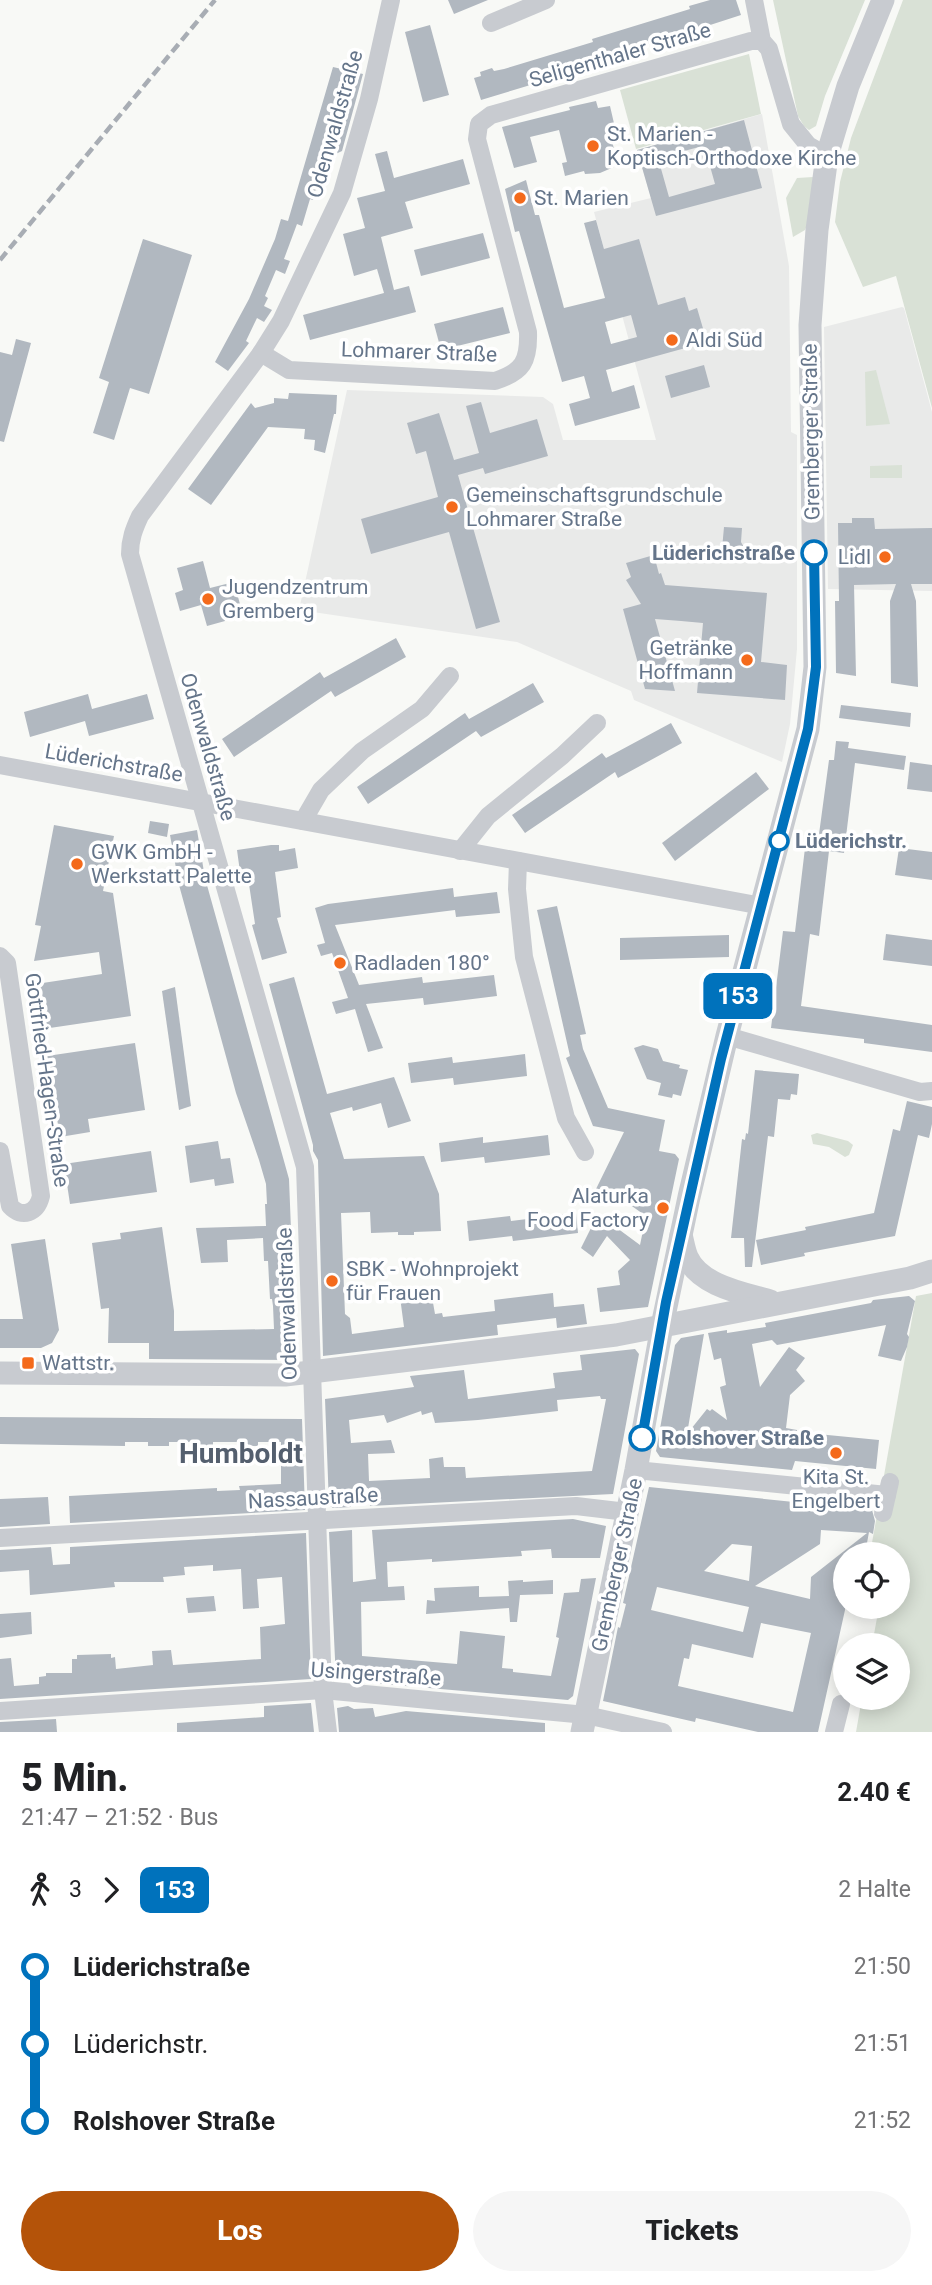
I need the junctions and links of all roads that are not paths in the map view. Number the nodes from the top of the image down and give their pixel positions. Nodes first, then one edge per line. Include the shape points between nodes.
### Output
1 (391, 0) edge
2 (545, 0) edge
3 (754, 0) edge
4 (883, 0) edge
5 (491, 23) dead end
6 (762, 41) junction
7 (491, 115) joint
8 (827, 156) junction
9 (261, 353) junction
10 (450, 676) dead end
11 (597, 723) dead end
12 (0, 765) edge
13 (199, 801) junction
14 (303, 821) junction
15 (460, 851) junction
16 (518, 861) junction
17 (762, 906) junction
18 (0, 956) edge
19 (727, 1035) junction
20 (932, 1091) edge
21 (0, 1151) edge
22 (585, 1152) dead end
23 (681, 1235) junction
24 (932, 1271) edge
25 (776, 1303) junction
26 (662, 1326) junction
27 (312, 1372) junction
28 (0, 1373) edge
29 (636, 1470) junction
30 (887, 1497) dead end
31 (627, 1512) junction
32 (318, 1520) junction
33 (0, 1538) edge
34 (323, 1690) junction
35 (839, 1710) edge
36 (0, 1711) edge
37 (584, 1723) edge
38 (328, 1732) edge
39 (663, 1732) edge
40 (834, 1732) edge

1 - 9 street, Odenwaldstraße via 342,193
2 - 5 street
3 - 6 street
4 - 8 street, Gremberger Straße
6 - 7 street, Seligenthaler Straße
6 - 8 street via 769,49 790,124 808,145
7 - 9 street, Lohmarer Straße via 479,124 477,139 528,332 529,354 520,368 495,381 289,370
8 - 17 street, Gremberger Straße via 810,325 816,667 808,729
9 - 13 street, Odenwaldstraße via 140,516 131,537 130,554
10 - 14 street via 422,709 362,751 330,781
11 - 15 street via 488,816
12 - 13 street, Lüderichstraße
13 - 14 street, Lüderichstraße
13 - 27 street, Odenwaldstraße via 305,1167
14 - 15 street, Lüderichstraße
15 - 16 street, Lüderichstraße
16 - 17 street, Lüderichstraße
16 - 22 street via 524,957 566,1118
17 - 19 street, Gremberger Straße
18 - 21 street, Gottfried-Hagen-Straße via 7,963 41,1196 38,1207 29,1213 18,1213 9,1206
19 - 20 street via 919,1092
19 - 23 street, Gremberger Straße
23 - 25 street via 688,1258 705,1276
23 - 26 street, Gremberger Straße
24 - 25 street
25 - 26 street
26 - 27 street
26 - 29 street, Gremberger Straße
27 - 28 street
27 - 32 street, Odenwaldstraße
29 - 30 street
29 - 31 street, Gremberger Straße
31 - 32 street, Nassaustraße via 576,1506
31 - 37 street, Gremberger Straße
32 - 33 street, Nassaustraße
32 - 34 street, Odenwaldstraße
34 - 36 street, Usingerstraße
34 - 37 street, Usingerstraße
34 - 38 street, Odenwaldstraße
35 - 40 street
37 - 39 street, Usingerstraße

